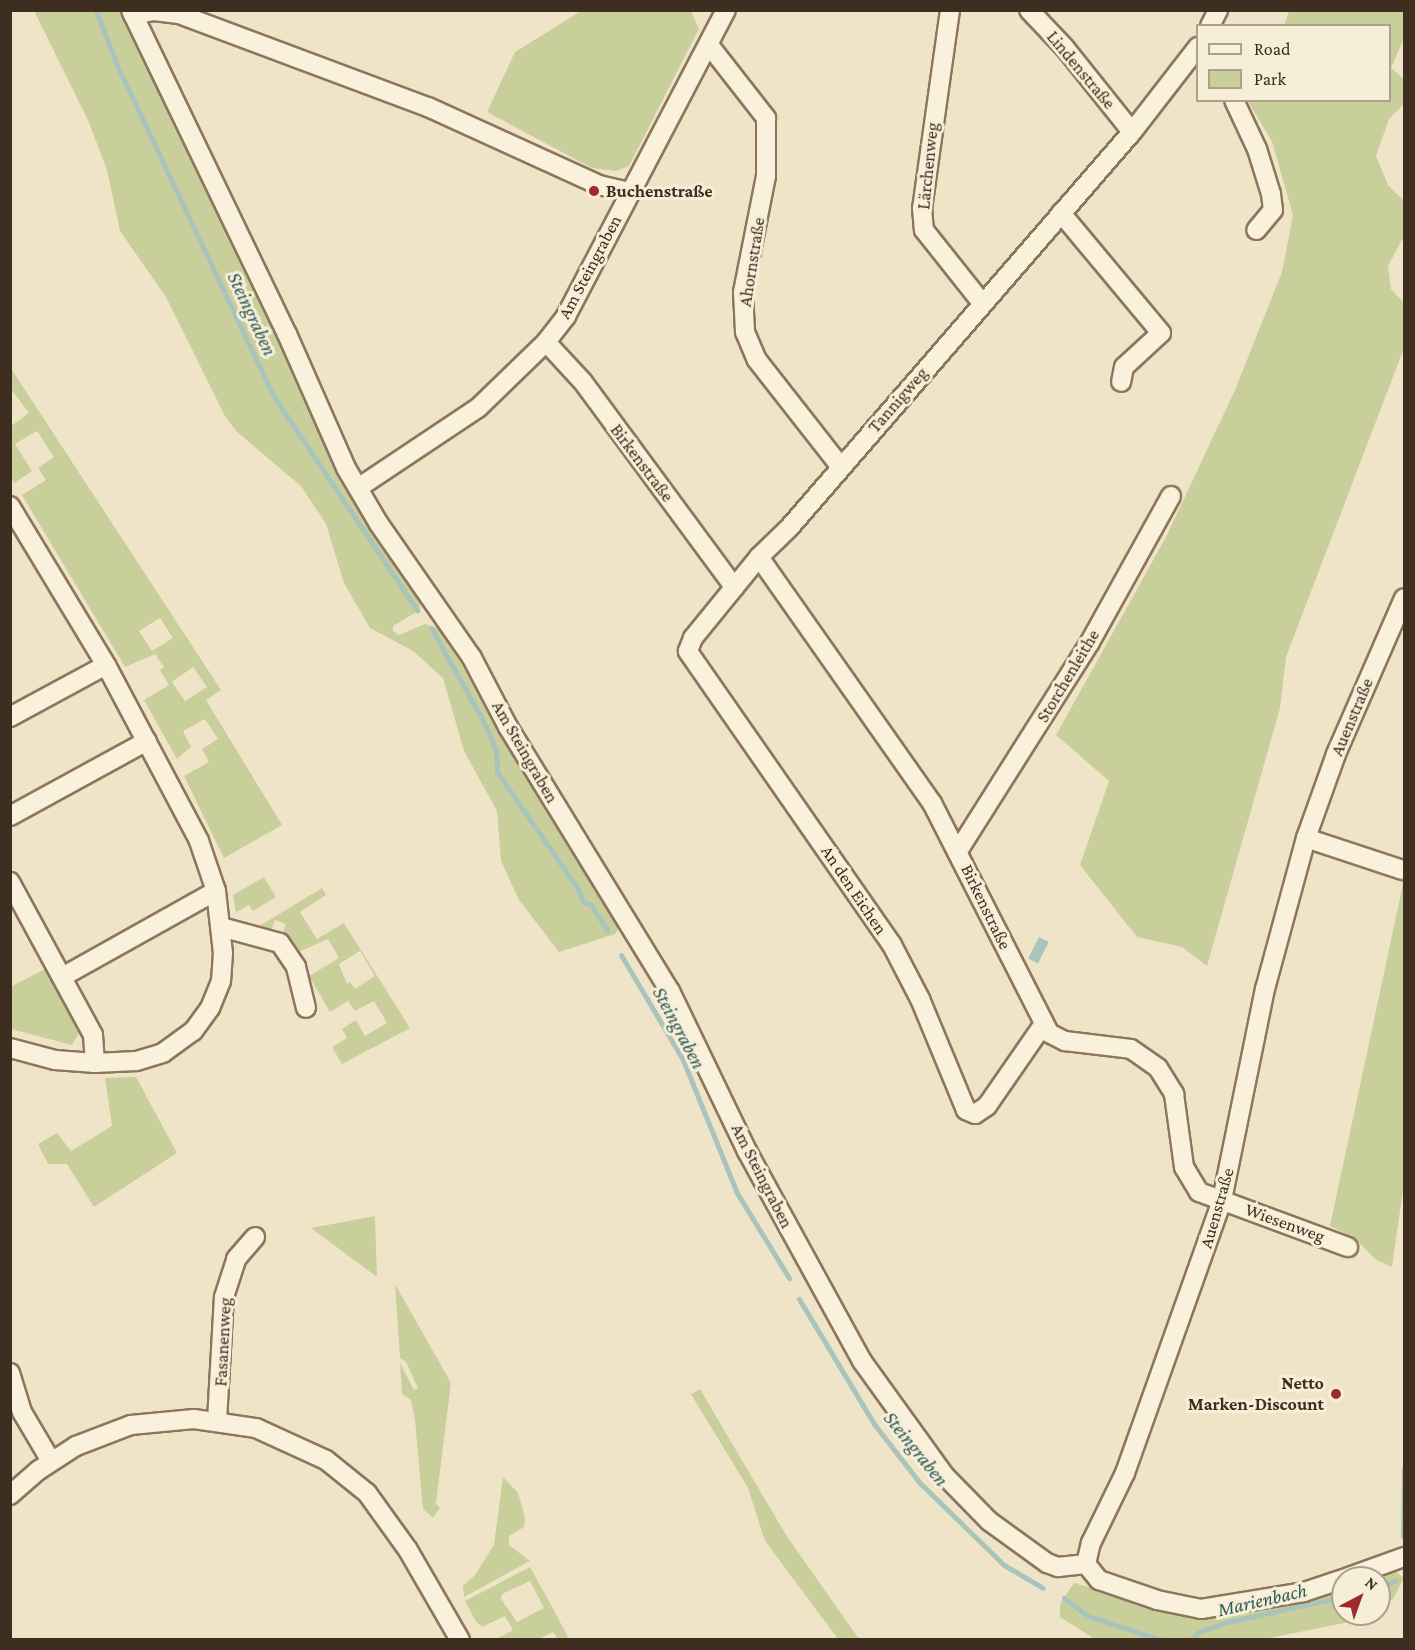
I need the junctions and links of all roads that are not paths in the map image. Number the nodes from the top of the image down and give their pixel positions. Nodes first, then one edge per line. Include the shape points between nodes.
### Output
1 (726, 10) edge
2 (950, 10) edge
3 (1029, 10) edge
4 (1218, 10) edge
5 (132, 13) edge
6 (1211, 24) edge
7 (709, 45) junction
8 (1195, 57) edge
9 (1235, 102) edge
10 (1132, 132) junction
11 (629, 192) junction
12 (1061, 213) junction
13 (1256, 230) dead end
14 (982, 303) junction
15 (546, 342) junction
16 (1121, 382) dead end
17 (841, 467) junction
18 (358, 488) junction
19 (1171, 496) dead end
20 (11, 507) edge
21 (759, 557) junction
22 (734, 587) junction
23 (1404, 598) edge
24 (106, 665) junction
25 (10, 717) edge
26 (147, 741) junction
27 (10, 816) edge
28 (1306, 838) junction
29 (958, 851) junction
30 (1403, 870) edge
31 (10, 882) edge
32 (216, 891) junction
33 (221, 927) junction
34 (62, 977) junction
35 (306, 1008) dead end
36 (1042, 1025) junction
37 (10, 1048) edge
38 (95, 1063) junction
39 (1222, 1200) junction
40 (255, 1237) dead end
41 (1348, 1247) dead end
42 (10, 1373) edge
43 (217, 1421) junction
44 (51, 1461) junction
45 (10, 1495) edge
46 (1404, 1557) edge
47 (1086, 1564) junction
48 (1380, 1566) edge
49 (1331, 1583) edge
50 (460, 1640) edge

1 - 7 street, Am Steingraben
2 - 14 street, Lärchenweg via 922,208 924,230
3 - 10 street, Lindenstraße
4 - 6 street
5 - 11 street via 154,11 190,17 450,116 599,184
5 - 18 street, Am Steingraben
7 - 11 street, Am Steingraben
7 - 17 street, Ahornstraße via 766,118 766,176 743,292 745,332 757,360
8 - 10 street, Tannigweg
9 - 13 street via 1257,150 1271,195 1273,210
10 - 12 street, Tannigweg
11 - 15 street, Am Steingraben via 566,316
12 - 14 street, Tannigweg
12 - 16 street via 1161,333 1124,367
14 - 17 street, Tannigweg
15 - 18 street, Am Steingraben via 478,408
15 - 22 street, Birkenstraße via 583,382
17 - 21 street, Tannigweg
18 - 47 street, Am Steingraben via 472,658 508,727 669,990 747,1151 862,1360 945,1476 989,1521 1047,1563 1058,1567
19 - 29 street, Storchenleithe via 1090,642
20 - 24 street
21 - 22 street, Tannigweg
21 - 29 street, Birkenstraße via 932,803
22 - 36 street, An den Eichen via 693,638 688,651 892,945 920,999 962,1105 975,1114 987,1106
23 - 28 street, Auenstraße via 1336,754
24 - 25 street
24 - 26 street
26 - 27 street
26 - 32 street via 199,841
28 - 30 street
28 - 39 street, Auenstraße via 1265,989
29 - 36 street, Birkenstraße
31 - 34 street
32 - 33 street
32 - 34 street
33 - 35 street via 280,943 296,967
33 - 38 street via 220,981 210,1008 193,1032 150,1058
34 - 38 street via 93,1035
36 - 39 street via 1065,1041 1131,1049 1158,1068 1178,1108 1187,1176 1199,1192
37 - 38 street via 56,1060
39 - 41 street, Wiesenweg
39 - 47 street, Auenstraße via 1125,1473 1091,1543
40 - 43 street, Fasanenweg via 236,1259 224,1297
42 - 44 street via 26,1419
43 - 44 street via 172,1419 139,1423 84,1443
43 - 50 street via 256,1428 297,1444 356,1483 390,1522
44 - 45 street
46 - 48 street
47 - 49 street via 1099,1580 1157,1600 1201,1609 1304,1592

